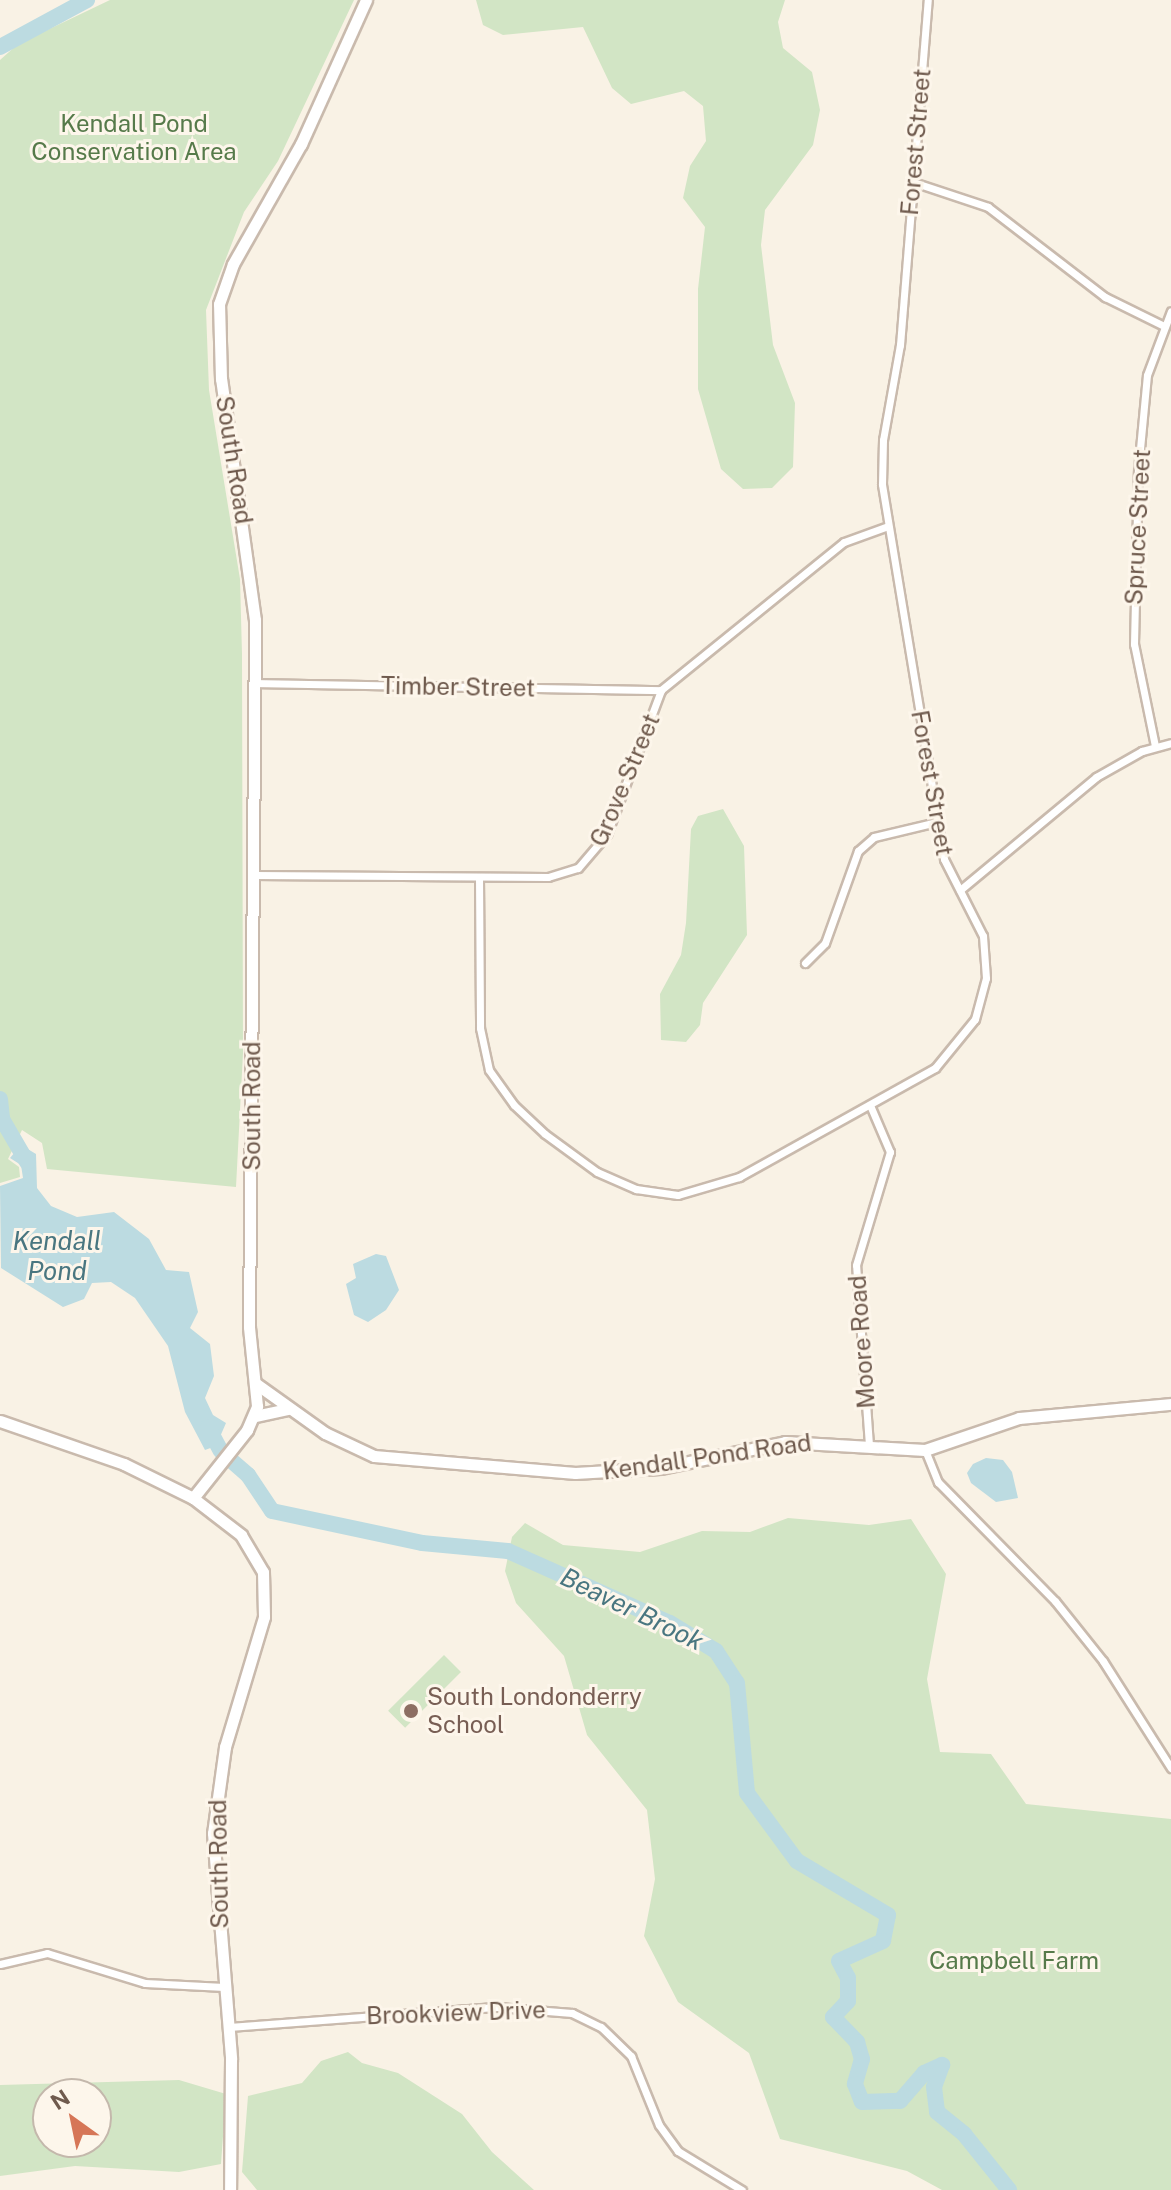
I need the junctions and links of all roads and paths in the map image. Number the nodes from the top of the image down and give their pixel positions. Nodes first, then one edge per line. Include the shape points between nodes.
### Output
1 (366, 0) edge
2 (928, 0) edge
3 (913, 182) junction
4 (1171, 311) edge
5 (1164, 326) junction
6 (888, 526) junction
7 (255, 683) junction
8 (661, 690) junction
9 (1171, 743) edge
10 (1155, 746) junction
11 (937, 822) junction
12 (254, 875) junction
13 (479, 877) junction
14 (960, 890) junction
15 (805, 963) dead end
16 (870, 1105) junction
17 (255, 1383) junction
18 (1171, 1404) edge
19 (288, 1409) junction
20 (255, 1416) junction
21 (0, 1421) edge
22 (869, 1445) junction
23 (925, 1450) junction
24 (193, 1498) junction
25 (1171, 1768) edge
26 (0, 1964) edge
27 (224, 1987) junction
28 (229, 2027) junction
29 (230, 2190) edge
30 (742, 2190) edge

1 - 7 street, South Road via 301,144 233,264 219,304 221,379 252,586
2 - 3 street, Forest Street
3 - 5 street via 988,207 1105,297
3 - 6 street, Forest Street via 900,345 882,450
4 - 5 street, Spruce Street
5 - 10 street, Spruce Street via 1146,387 1133,629 1140,689
6 - 8 street, Grove Street via 844,542
6 - 11 street, Forest Street
7 - 8 street, Timber Street
7 - 12 street, South Road
8 - 13 street, Grove Street via 615,815 594,855 558,875
9 - 10 street
10 - 14 street via 1096,777
11 - 14 street, Forest Street via 944,859
11 - 15 street via 874,837 858,851 825,943
12 - 13 street, Grove Street
12 - 17 street, South Road via 249,1327
13 - 16 street, Forest Street via 480,1028 489,1070 529,1120 597,1172 657,1194 699,1192 739,1177
14 - 16 street, Forest Street via 975,916 986,957 975,1019 935,1068
16 - 22 street, Moore Road via 890,1152 856,1265
17 - 19 street, Kendall Pond Road
17 - 20 street, South Road
18 - 23 street via 1019,1418
19 - 20 street
19 - 22 street, Kendall Pond Road via 347,1446 374,1456 522,1471 618,1473 785,1442
20 - 24 street
21 - 24 street via 124,1464
22 - 23 street, Kendall Pond Road
23 - 25 street via 945,1491 1055,1602 1103,1661
24 - 27 street, South Road via 241,1535 257,1558 265,1585 264,1617 218,1780 213,1833
26 - 27 street via 47,1953 145,1983
27 - 28 street, South Road
28 - 29 street, South Road
28 - 30 street, Brookview Drive via 498,2007 572,2013 601,2027 631,2056 659,2125 678,2151

